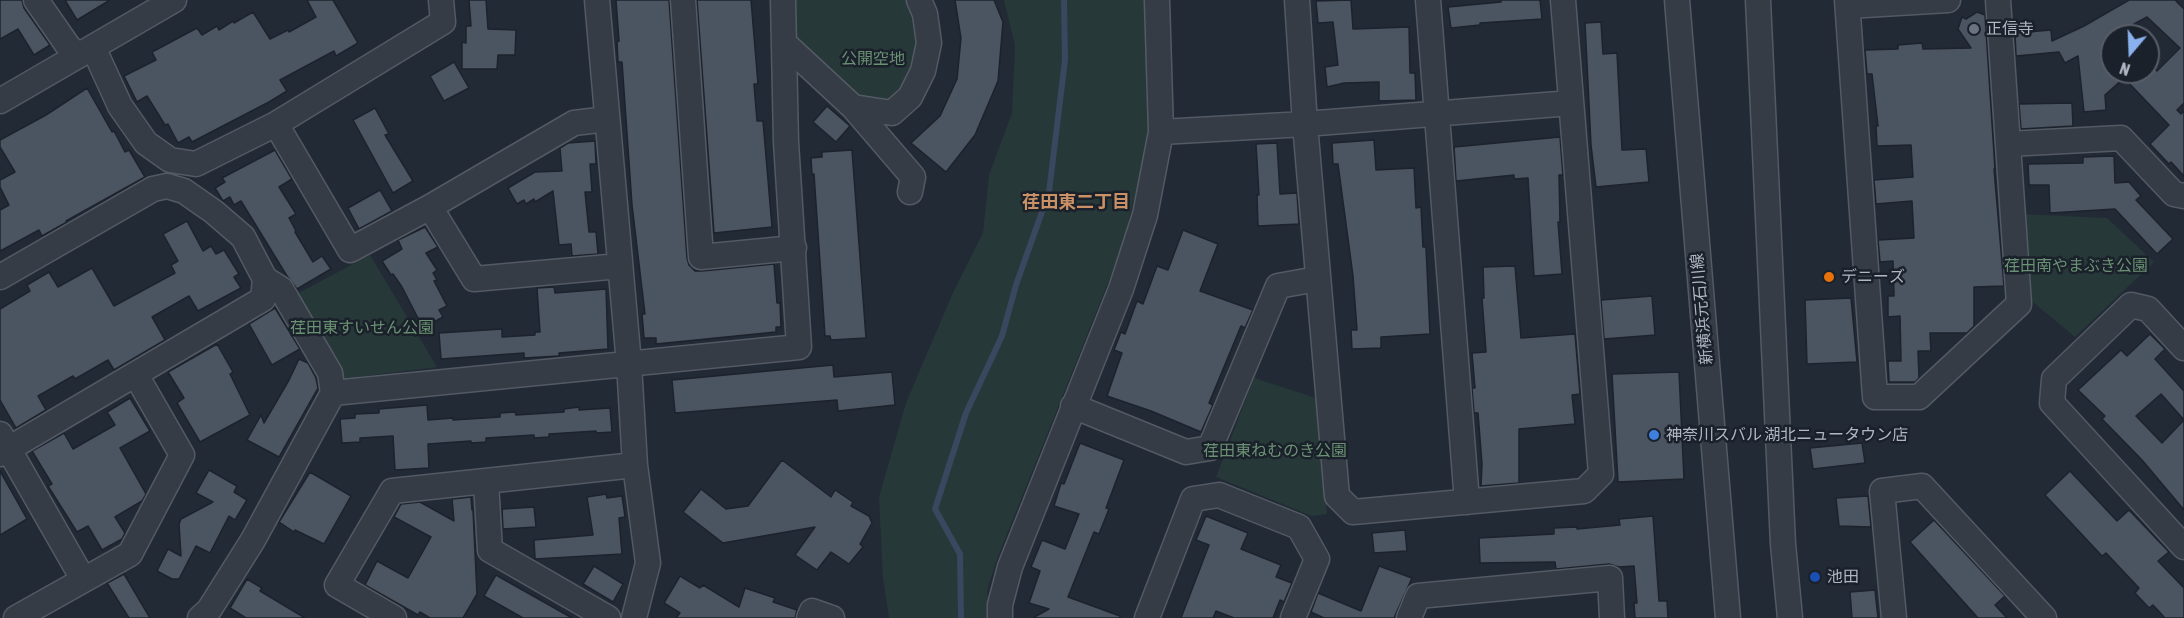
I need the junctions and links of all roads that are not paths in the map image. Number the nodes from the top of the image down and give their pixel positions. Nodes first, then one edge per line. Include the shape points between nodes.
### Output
1 (36, 0) edge
2 (174, 0) edge
3 (441, 0) edge
4 (597, 0) edge
5 (683, 0) edge
6 (783, 0) edge
7 (919, 0) edge
8 (1157, 0) edge
9 (1297, 0) edge
10 (1428, 0) edge
11 (1563, 0) edge
12 (1677, 0) edge
13 (1758, 0) edge
14 (1948, 0) edge
15 (1998, 0) edge
16 (1847, 3) edge
17 (784, 43) junction
18 (85, 52) junction
19 (0, 101) edge
20 (1571, 104) junction
21 (853, 107) junction
22 (1436, 113) junction
23 (607, 119) dead end
24 (276, 124) junction
25 (1305, 124) junction
26 (1161, 132) junction
27 (2008, 144) junction
28 (910, 192) dead end
29 (2184, 196) edge
30 (430, 207) junction
31 (794, 248) junction
32 (620, 266) junction
33 (0, 277) edge
34 (265, 279) junction
35 (1317, 279) junction
36 (2184, 348) edge
37 (629, 364) junction
38 (136, 375) junction
39 (333, 393) junction
40 (1073, 406) junction
41 (3, 446) edge
42 (635, 465) junction
43 (486, 482) junction
44 (1467, 502) junction
45 (2184, 547) edge
46 (83, 579) junction
47 (204, 615) edge
48 (16, 618) edge
49 (394, 618) edge
50 (608, 618) edge
51 (634, 618) edge
52 (809, 618) edge
53 (832, 618) edge
54 (1000, 618) edge
55 (1147, 618) edge
56 (1293, 618) edge
57 (1409, 618) edge
58 (1612, 618) edge
59 (1728, 618) edge
60 (1790, 618) edge
61 (1894, 618) edge
62 (2044, 618) edge

1 - 18 street via 68,46
2 - 18 street
3 - 24 street via 443,22
4 - 32 street
5 - 31 street via 701,257
6 - 17 street
7 - 21 street via 926,14 929,43 923,71 910,97 892,113
8 - 26 street
9 - 25 street
10 - 22 street
11 - 20 street
12 - 59 street, 新横浜元石川線
13 - 60 street via 1783,544
14 - 16 street
15 - 27 street
16 - 27 street via 1875,398 1919,397 2019,304
17 - 21 street
17 - 31 street
18 - 19 street
18 - 24 street via 146,143 170,160 196,164
20 - 22 street
20 - 44 street via 1601,474 1584,491
21 - 28 street via 913,177
22 - 25 street
22 - 44 street
23 - 30 street via 574,123
24 - 30 street via 351,250
25 - 26 street
25 - 35 street
26 - 40 street via 1145,215 1121,290
27 - 29 street via 2121,138 2175,194
30 - 32 street via 474,279
31 - 37 street via 798,347
32 - 37 street
33 - 34 street via 153,189 167,186 184,191 243,237
34 - 38 street via 263,299
34 - 39 street via 280,289 330,374
35 - 40 street via 1278,286 1210,448 1186,452
35 - 44 street via 1337,496 1353,512
36 - 45 street via 2148,309 2131,305 2054,379 2052,403
37 - 39 street
37 - 42 street
38 - 41 street
38 - 46 street via 182,455 130,554
39 - 47 street via 253,540
40 - 54 street via 1010,567
41 - 46 street
42 - 43 street
42 - 51 street via 648,563
43 - 49 street via 392,491 337,585
43 - 50 street via 490,550
46 - 48 street
52 - 53 street via 812,611
55 - 56 street via 1193,499 1219,495 1299,527 1317,559
57 - 58 street via 1418,596 1610,578
61 - 62 street via 1882,491 1922,486

